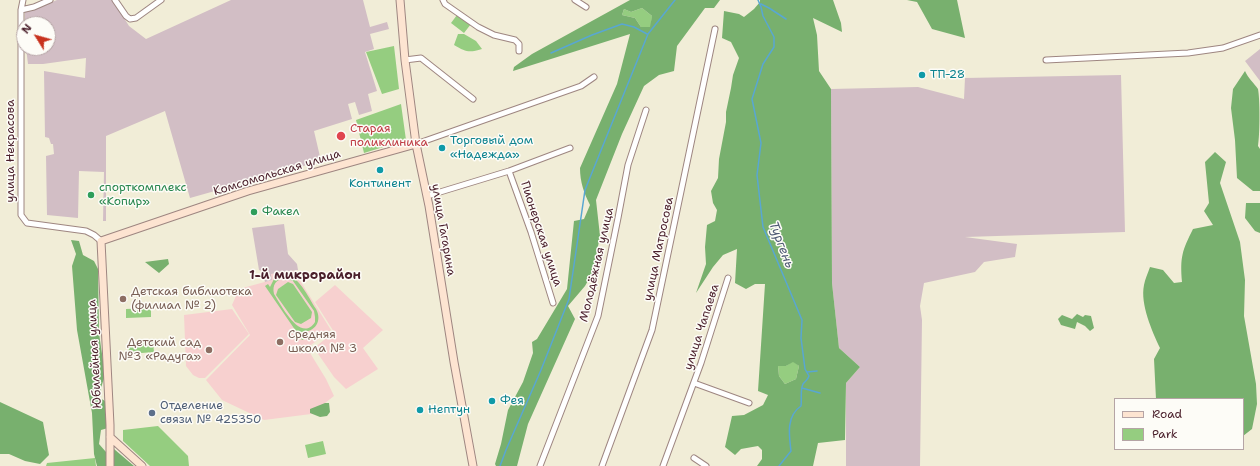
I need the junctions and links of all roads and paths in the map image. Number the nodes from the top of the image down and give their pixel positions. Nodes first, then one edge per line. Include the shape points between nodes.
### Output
1 (23, 0) edge
2 (50, 0) edge
3 (116, 0) edge
4 (161, 0) edge
5 (400, 0) edge
6 (443, 0) edge
7 (575, 0) edge
8 (586, 7) dead end
9 (21, 10) junction
10 (715, 30) dead end
11 (1260, 35) edge
12 (519, 51) dead end
13 (405, 60) junction
14 (1046, 60) dead end
15 (594, 76) dead end
16 (473, 99) dead end
17 (646, 110) dead end
18 (416, 144) junction
19 (570, 148) dead end
20 (509, 170) junction
21 (427, 196) junction
22 (101, 240) junction
23 (728, 278) dead end
24 (553, 303) dead end
25 (694, 383) junction
26 (749, 403) dead end
27 (110, 437) junction
28 (694, 458) dead end
29 (472, 465) edge
30 (110, 466) edge
31 (142, 466) edge
32 (540, 466) edge
33 (602, 466) edge
34 (662, 466) edge
35 (706, 466) edge

1 - 9 street, улица Некрасова
2 - 9 street
3 - 4 street via 130,19 136,18
5 - 13 street, улица Гагарина
6 - 12 street via 478,27 494,35 515,40 519,44
7 - 8 street
9 - 22 street, улица Некрасова via 21,215 27,223 86,231
10 - 33 street, улица Матросова via 652,330
11 - 14 street via 1223,48 1188,53
13 - 16 street via 421,58
13 - 18 street, улица Гагарина
15 - 18 street, Комсомольская улица via 581,86
17 - 32 street, Молодёжная улица via 628,165 598,316
18 - 21 street, улица Гагарина
18 - 22 street, Комсомольская улица via 248,191
19 - 20 street, Пионерская улица
20 - 21 street, Пионерская улица
20 - 24 street, Пионерская улица
21 - 29 street, улица Гагарина
22 - 27 street, Юбилейная улица
23 - 25 street, улица Чапаева
25 - 26 street, улица Чапаева
25 - 34 street, улица Чапаева
27 - 30 street, Юбилейная улица
27 - 31 street
28 - 35 street

